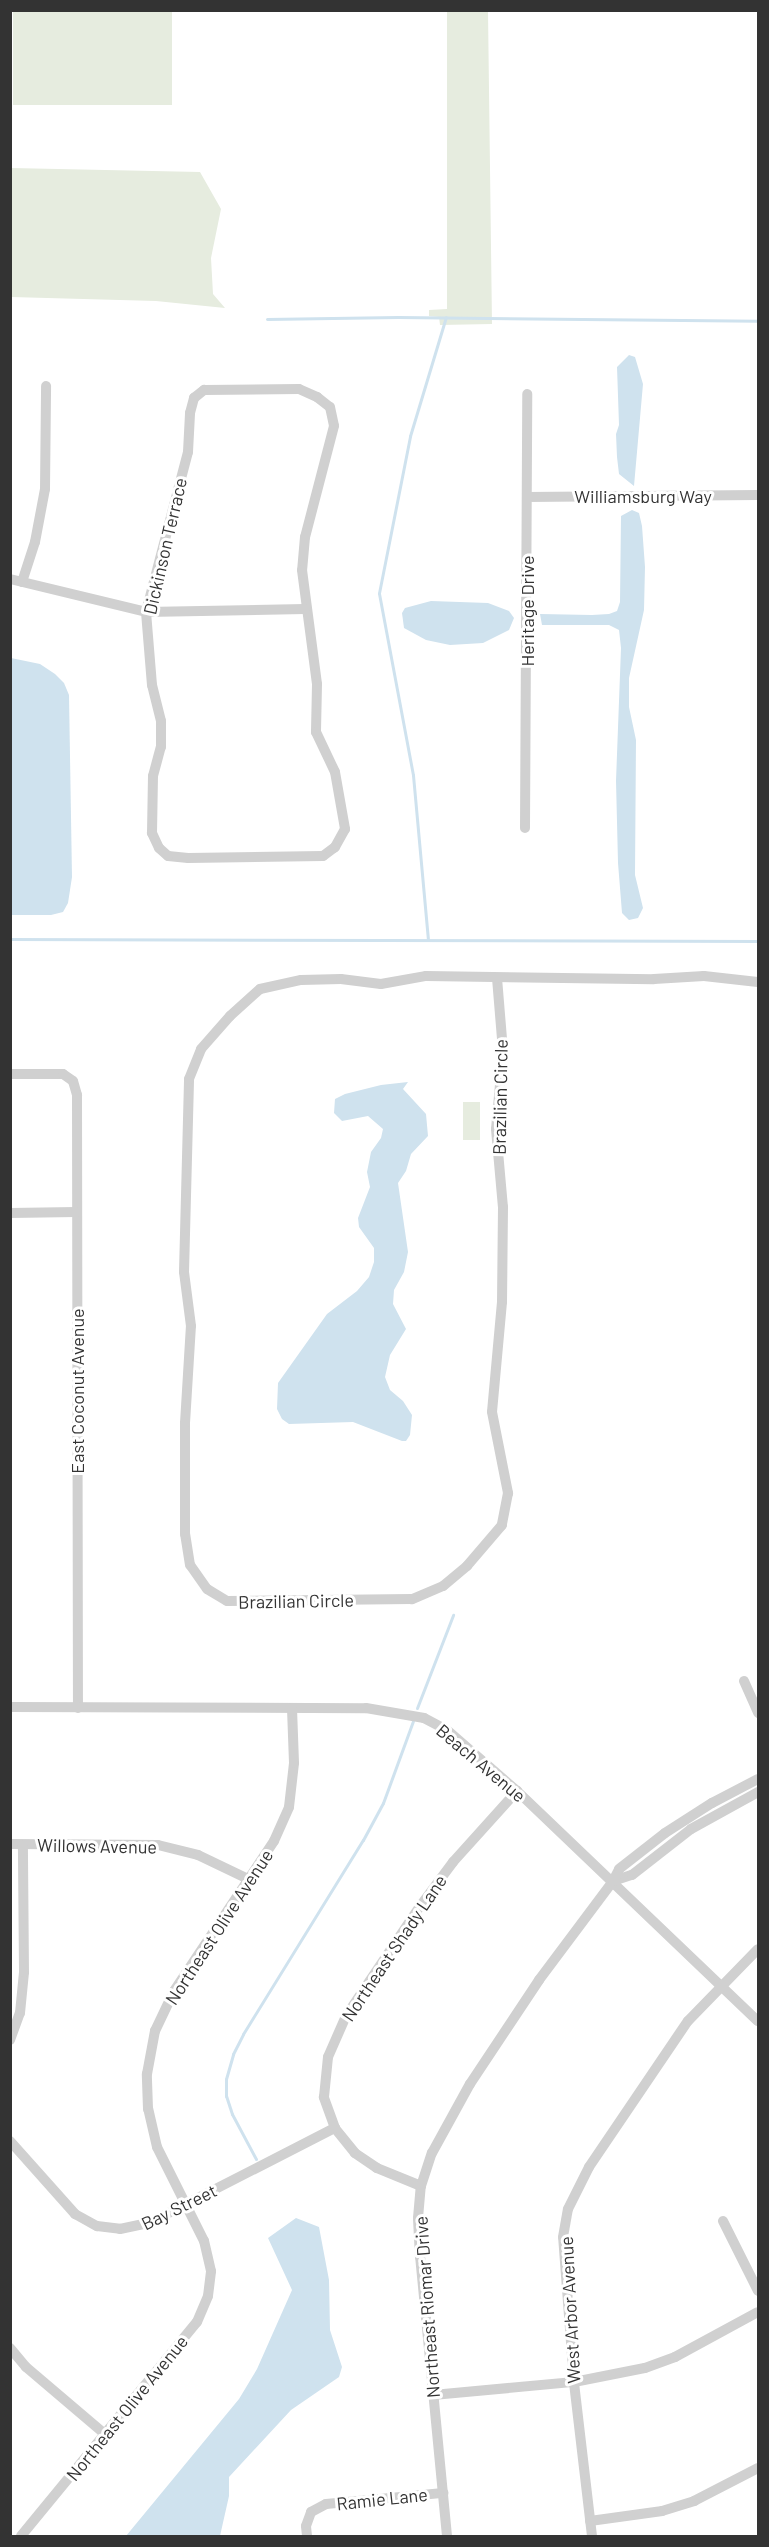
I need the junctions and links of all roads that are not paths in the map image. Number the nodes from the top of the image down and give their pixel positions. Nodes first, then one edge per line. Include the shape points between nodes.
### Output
1 (46, 386) dead end
2 (527, 394) dead end
3 (759, 495) edge
4 (527, 497) junction
5 (16, 580) edge
6 (306, 609) junction
7 (146, 612) junction
8 (525, 828) dead end
9 (496, 978) junction
10 (759, 982) edge
11 (10, 1074) edge
12 (76, 1212) junction
13 (10, 1213) edge
14 (744, 1681) dead end
15 (10, 1707) edge
16 (78, 1707) junction
17 (292, 1707) junction
18 (759, 1713) edge
19 (759, 1779) edge
20 (516, 1791) junction
21 (759, 1792) edge
22 (10, 1844) edge
23 (23, 1845) junction
24 (248, 1879) junction
25 (614, 1881) junction
26 (759, 1949) edge
27 (721, 1987) junction
28 (759, 2021) edge
29 (10, 2040) edge
30 (334, 2128) junction
31 (10, 2141) edge
32 (421, 2186) junction
33 (186, 2205) junction
34 (723, 2221) dead end
35 (759, 2291) edge
36 (759, 2312) edge
37 (10, 2348) edge
38 (574, 2382) junction
39 (434, 2395) junction
40 (106, 2435) junction
41 (759, 2468) edge
42 (443, 2493) junction
43 (590, 2521) junction
44 (21, 2536) edge
45 (307, 2536) edge
46 (447, 2536) edge
47 (592, 2536) edge

1 - 5 street via 45,489 35,542
2 - 4 street, Heritage Drive
3 - 4 street, Williamsburg Way
4 - 8 street, Heritage Drive
5 - 7 street
6 - 7 street
6 - 7 street, Dickinson Terrace via 302,570 306,537 334,426 330,407 299,389 204,390 192,405 188,452
6 - 7 street, Dickinson Terrace via 317,684 316,732 334,772 345,829 323,856 188,858 168,856 159,848 152,834 151,805 161,747 161,721 152,685
9 - 9 street, Brazilian Circle via 503,1051 496,1129 503,1207 502,1302 492,1412 508,1493 502,1525 468,1566 443,1586 412,1599 227,1601 207,1589 190,1565 184,1534 184,1423 191,1326 184,1272 189,1079 201,1049 260,989 301,980 381,984 426,976
9 - 10 street, Brazilian Circle via 704,976
11 - 12 street, East Coconut Avenue via 63,1074 75,1086
12 - 13 street
12 - 16 street, East Coconut Avenue
14 - 18 street
15 - 16 street, Beach Avenue
16 - 17 street, Beach Avenue
17 - 20 street, Beach Avenue via 366,1707 424,1718 447,1730
17 - 24 street, Northeast Olive Avenue via 294,1764 289,1807 274,1841
19 - 25 street, Northeast Riomar Drive via 665,1833 619,1869
20 - 25 street, Beach Avenue
20 - 30 street, Northeast Shady Lane via 453,1862 346,2016 328,2057 324,2097
21 - 25 street, Northeast Riomar Drive via 692,1829 632,1875
22 - 23 street, Willows Avenue
23 - 24 street, Willows Avenue via 158,1845 198,1855
23 - 29 street via 24,1972 20,2013
24 - 33 street, Northeast Olive Avenue via 174,1991 155,2031 147,2074 148,2109 157,2147
25 - 27 street, Beach Avenue
25 - 32 street, Northeast Riomar Drive via 539,1980 470,2084 432,2153
26 - 27 street, West Arbor Avenue
27 - 28 street, Beach Avenue
27 - 38 street, West Arbor Avenue via 688,2020 589,2167 568,2209 563,2237
30 - 32 street, Northeast Shady Lane via 355,2153 377,2168
30 - 33 street, Bay Street
31 - 33 street, Bay Street via 64,2205 97,2226 141,2227
32 - 39 street, Northeast Riomar Drive via 420,2257
33 - 40 street, Northeast Olive Avenue via 204,2241 211,2271 208,2296 197,2322
34 - 35 street
36 - 38 street via 675,2357 645,2368
37 - 40 street via 26,2367
38 - 39 street
38 - 43 street, West Arbor Avenue
39 - 42 street, Northeast Riomar Drive
40 - 44 street, Northeast Olive Avenue
41 - 43 street via 694,2501 662,2511
42 - 45 street, Ramie Lane via 326,2504 311,2512
42 - 46 street, Northeast Riomar Drive
43 - 47 street, West Arbor Avenue

